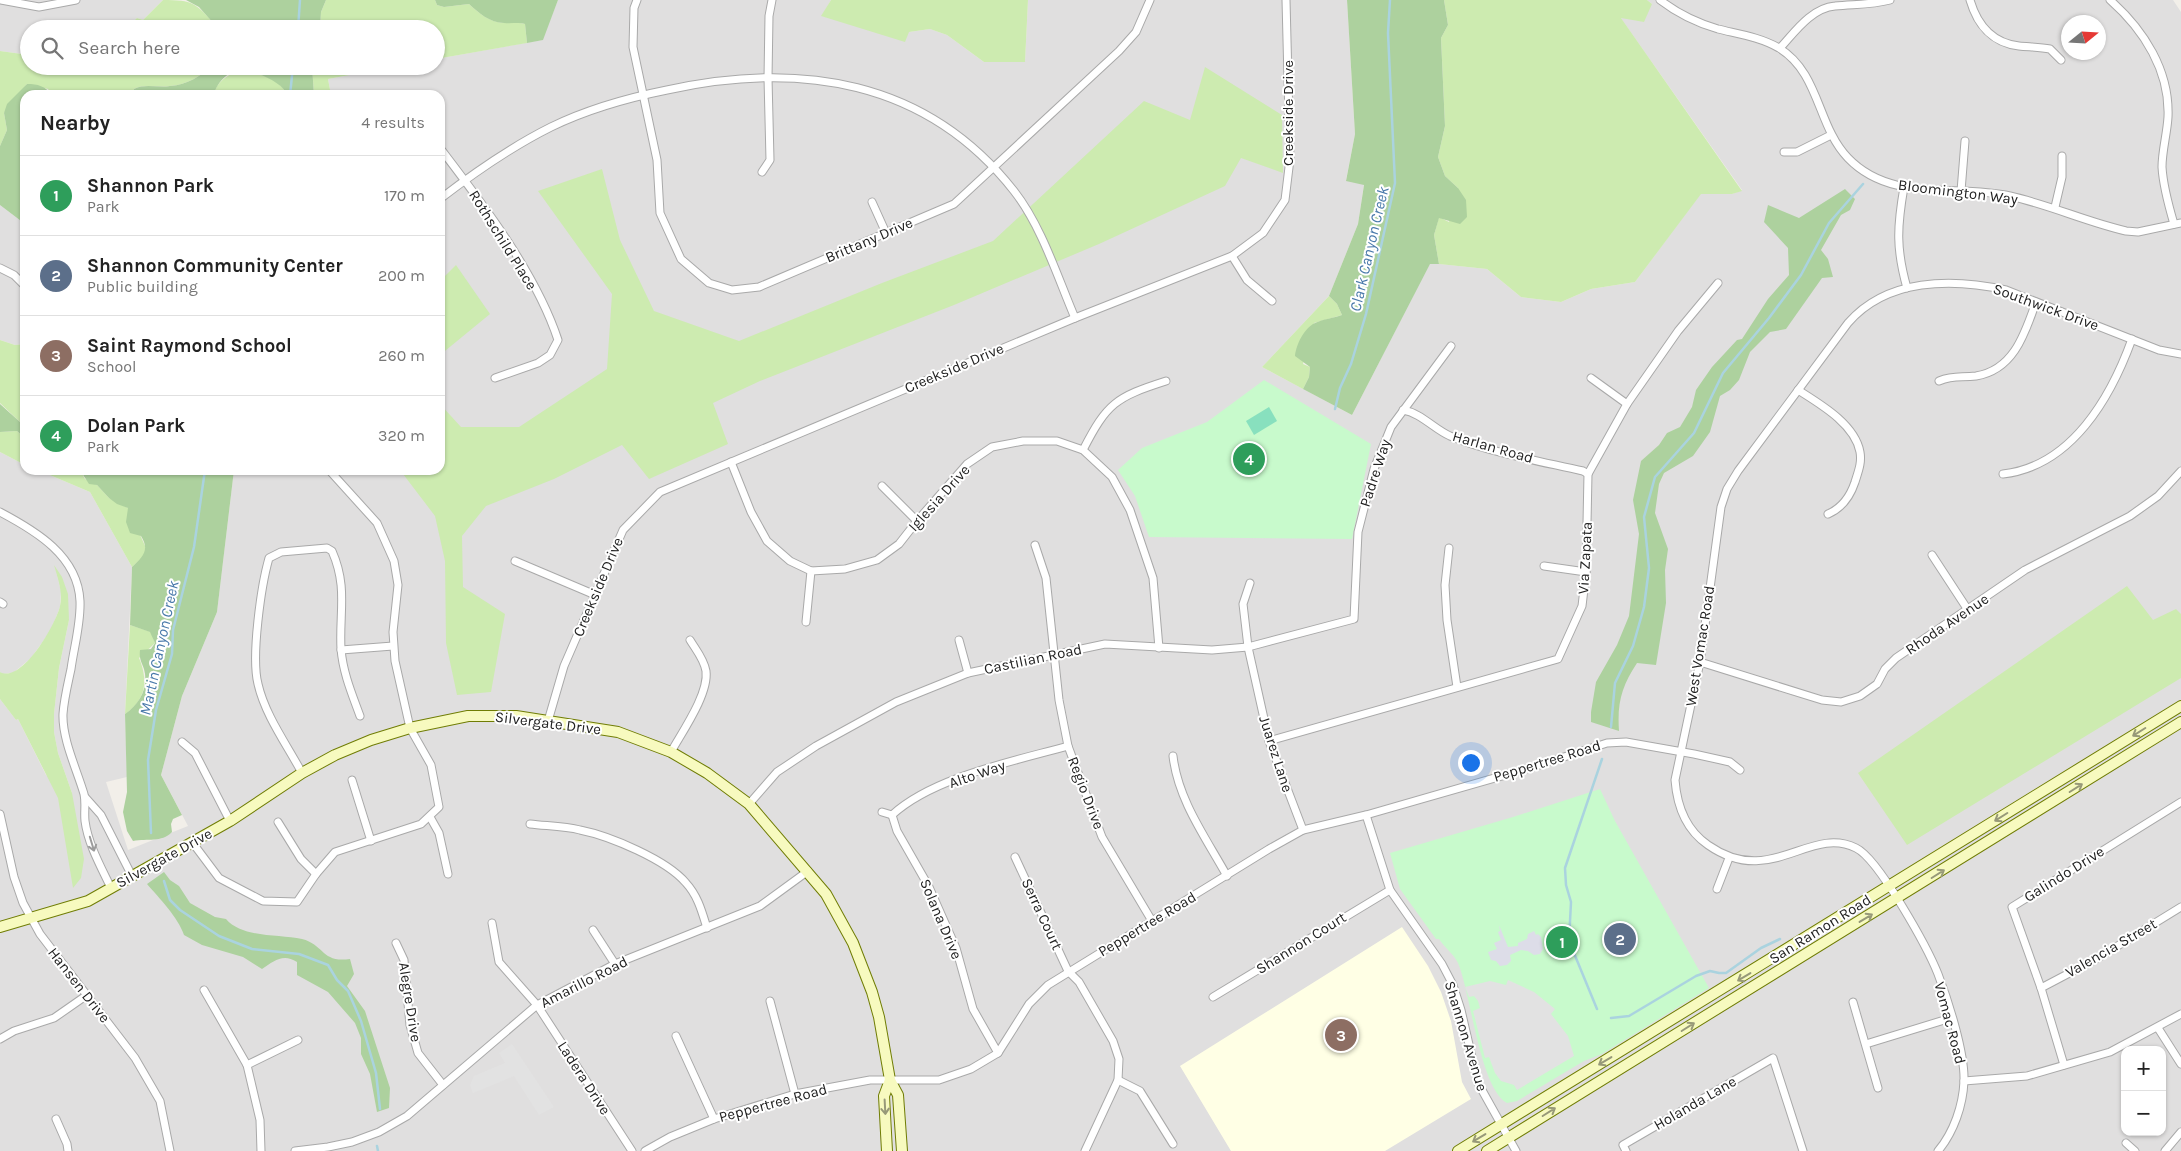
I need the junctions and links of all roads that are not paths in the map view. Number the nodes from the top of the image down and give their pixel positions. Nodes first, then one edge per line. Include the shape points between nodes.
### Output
1 (1, 0) edge
2 (76, 0) edge
3 (636, 0) edge
4 (772, 0) edge
5 (1150, 0) edge
6 (1286, 0) edge
7 (1660, 0) edge
8 (1890, 0) edge
9 (1970, 0) edge
10 (2110, 0) edge
11 (1832, 3) edge
12 (1780, 48) junction
13 (2061, 60) dead end
14 (768, 78) junction
15 (644, 95) junction
16 (1831, 134) junction
17 (1965, 141) dead end
18 (1784, 152) dead end
19 (445, 154) edge
20 (2062, 156) dead end
21 (993, 167) junction
22 (762, 172) dead end
23 (465, 180) junction
24 (1904, 187) junction
25 (1962, 191) junction
26 (445, 196) edge
27 (872, 202) dead end
28 (2055, 207) junction
29 (2178, 224) edge
30 (886, 233) junction
31 (1232, 256) junction
32 (0, 268) edge
33 (20, 281) edge
34 (1718, 282) dead end
35 (1907, 288) junction
36 (1272, 301) dead end
37 (2036, 302) junction
38 (1074, 318) junction
39 (2132, 339) junction
40 (1450, 346) dead end
41 (2181, 354) edge
42 (495, 378) dead end
43 (1591, 378) dead end
44 (1166, 381) dead end
45 (1939, 381) dead end
46 (1798, 390) junction
47 (1627, 404) junction
48 (1404, 410) junction
49 (1083, 450) junction
50 (731, 462) junction
51 (2181, 471) edge
52 (1588, 474) junction
53 (2004, 474) dead end
54 (333, 475) edge
55 (882, 486) dead end
56 (0, 512) edge
57 (1828, 514) dead end
58 (917, 521) junction
59 (1035, 545) dead end
60 (1449, 548) dead end
61 (1932, 556) dead end
62 (515, 561) dead end
63 (1544, 566) dead end
64 (811, 571) junction
65 (1586, 572) junction
66 (1250, 583) dead end
67 (594, 594) junction
68 (1968, 610) junction
69 (1354, 619) joint
70 (806, 622) dead end
71 (690, 640) dead end
72 (959, 640) dead end
73 (393, 646) junction
74 (1248, 647) junction
75 (1159, 648) junction
76 (342, 650) junction
77 (1054, 654) junction
78 (1700, 662) junction
79 (968, 673) junction
80 (1457, 687) junction
81 (2181, 706) edge
82 (360, 716) dead end
83 (548, 721) junction
84 (2181, 722) edge
85 (410, 728) junction
86 (1269, 741) junction
87 (182, 742) dead end
88 (1068, 746) junction
89 (1681, 751) junction
90 (672, 752) junction
91 (1173, 756) dead end
92 (1740, 770) dead end
93 (302, 772) junction
94 (352, 780) dead end
95 (84, 797) junction
96 (2181, 802) edge
97 (749, 804) junction
98 (882, 812) dead end
99 (0, 814) edge
100 (892, 815) junction
101 (1366, 815) junction
102 (430, 817) junction
103 (230, 821) junction
104 (278, 822) dead end
105 (530, 824) dead end
106 (1303, 830) junction
107 (371, 841) junction
108 (192, 842) junction
109 (1015, 857) dead end
110 (1729, 858) junction
111 (808, 871) junction
112 (316, 874) junction
113 (448, 874) dead end
114 (132, 876) junction
115 (1227, 876) junction
116 (1889, 886) junction
117 (111, 888) junction
118 (1717, 889) dead end
119 (1390, 890) junction
120 (1897, 899) junction
121 (2181, 907) edge
122 (32, 918) junction
123 (1152, 921) junction
124 (492, 923) dead end
125 (0, 927) edge
126 (707, 928) junction
127 (593, 930) dead end
128 (396, 942) dead end
129 (615, 964) junction
130 (1068, 971) junction
131 (2041, 988) junction
132 (204, 990) dead end
133 (87, 995) junction
134 (1213, 997) dead end
135 (770, 1001) dead end
136 (1853, 1002) dead end
137 (537, 1005) junction
138 (2181, 1014) edge
139 (1951, 1018) junction
140 (2158, 1028) junction
141 (676, 1036) dead end
142 (0, 1040) edge
143 (298, 1040) dead end
144 (1866, 1044) junction
145 (998, 1053) junction
146 (2181, 1064) edge
147 (248, 1065) junction
148 (2064, 1065) junction
149 (890, 1080) junction
150 (1118, 1080) junction
151 (1964, 1081) junction
152 (443, 1085) junction
153 (1878, 1088) dead end
154 (795, 1094) junction
155 (56, 1119) dead end
156 (714, 1119) junction
157 (1501, 1125) junction
158 (2181, 1132) edge
159 (1508, 1138) junction
160 (2126, 1143) dead end
161 (1173, 1144) dead end
162 (68, 1151) edge
163 (170, 1151) edge
164 (261, 1151) edge
165 (295, 1151) edge
166 (632, 1151) edge
167 (645, 1151) edge
168 (887, 1151) edge
169 (902, 1151) edge
170 (1085, 1151) edge
171 (1458, 1151) edge
172 (1487, 1151) edge
173 (1516, 1151) edge
174 (1626, 1151) edge
175 (1803, 1151) edge
176 (1938, 1151) edge
177 (2135, 1151) edge
178 (2165, 1151) edge

1 - 2 street via 39,7
3 - 15 street, Brittany Drive via 633,47
4 - 14 street
5 - 21 street, Brittany Drive via 1136,32 1119,51
6 - 31 street, Creekside Drive via 1290,159 1285,200 1263,233
7 - 12 street, Bloomington Way via 1694,20
8 - 11 street
9 - 13 street via 1978,21 1988,33 2015,46 2050,49
10 - 29 street via 2140,31 2162,75 2168,116 2162,168
11 - 12 street via 1803,23
12 - 16 street, Bloomington Way via 1802,69 1811,84
14 - 15 street via 692,84
14 - 21 street via 836,83 894,99 921,111 969,143
14 - 22 street via 770,160
15 - 23 street via 553,126
15 - 30 street, Brittany Drive via 657,160 660,214 681,259 708,282 732,290 759,287
16 - 18 street via 1797,152
16 - 24 street, Bloomington Way via 1859,168 1869,175
17 - 25 street
19 - 23 street
20 - 28 street via 2062,177
21 - 30 street, Brittany Drive via 954,204
21 - 38 street via 1031,218
23 - 26 street
23 - 42 street, Rothschild Place via 521,262 554,325 558,340 550,356
24 - 25 street, Bloomington Way
24 - 35 street via 1898,244
25 - 28 street, Bloomington Way via 2008,195
27 - 30 street
28 - 29 street, Bloomington Way via 2138,232
31 - 36 street via 1247,280
31 - 38 street, Creekside Drive
32 - 33 street
34 - 47 street, Via Zapata via 1678,331
35 - 37 street, Southwick Drive via 1955,282 1980,284
35 - 46 street, West Vomac Road via 1872,301 1859,310
37 - 39 street, Southwick Drive
37 - 45 street via 2019,346 2007,362 1997,370 1977,376 1951,376
38 - 50 street, Creekside Drive
39 - 41 street, Southwick Drive via 2159,350
39 - 53 street via 2105,400 2081,431 2034,465
40 - 48 street, Padre Way
43 - 47 street
44 - 49 street via 1134,391 1115,402 1097,422
46 - 57 street via 1849,430 1861,453 1853,488 1844,502
46 - 78 street, West Vomac Road via 1727,488 1721,507
47 - 52 street, Via Zapata
48 - 52 street, Harlan Road via 1411,411 1448,435 1480,447
48 - 69 street, Padre Way via 1391,426 1374,469 1358,532
49 - 58 street, Iglesia Drive via 1057,441 1022,441 992,447 967,464
49 - 75 street, Iglesia Drive via 1112,477 1130,510 1153,578
50 - 64 street, Iglesia Drive via 751,512 767,541 790,561
50 - 67 street, Creekside Drive via 660,492 622,530
51 - 68 street, Rhoda Avenue via 2158,496 2130,516 2026,570
52 - 65 street, Via Zapata
54 - 73 street via 377,523 394,561 398,585
55 - 58 street
56 - 95 street via 50,542 76,580 80,600 79,623 63,715 70,755
58 - 64 street, Iglesia Drive via 899,544 877,560 845,569
59 - 77 street, Regio Drive via 1046,578
60 - 80 street via 1445,585 1447,620
61 - 68 street
62 - 67 street
63 - 65 street
64 - 70 street
65 - 80 street, Via Zapata via 1582,606 1558,659
66 - 74 street, Juarez Lane via 1243,604
67 - 83 street, Creekside Drive via 564,666
68 - 78 street, Rhoda Avenue via 1896,658 1877,684 1860,696 1841,702 1822,700
69 - 74 street, Castilian Road
71 - 90 street via 701,656 706,672 703,693
72 - 79 street
73 - 76 street
73 - 85 street
74 - 75 street, Castilian Road via 1212,650
74 - 86 street, Juarez Lane
75 - 77 street, Castilian Road via 1105,644
76 - 82 street via 347,681
76 - 93 street via 343,588 332,551 327,548 281,552 269,558 255,654 258,684 268,710
77 - 79 street, Castilian Road
77 - 88 street, Regio Drive
78 - 89 street, West Vomac Road
79 - 97 street, Castilian Road via 896,702 816,746 777,772
80 - 86 street, Via Zapata
81 -> 116 main road, San Ramon Road
83 - 85 main road, Silvergate Drive via 516,716 468,716
83 - 90 main road, Silvergate Drive via 618,732
120 -> 84 main road, San Ramon Road
85 - 93 main road, Silvergate Drive via 334,754
85 - 102 street via 431,765 439,807
86 - 106 street, Juarez Lane
87 - 103 street via 195,753
88 - 100 street, Alto Way via 954,780 904,804
88 - 123 street, Regio Drive via 1102,837
89 - 92 street, Peppertree Road via 1730,762
89 - 101 street, Peppertree Road via 1626,742 1607,743
89 - 110 street, West Vomac Road via 1675,780 1681,812 1700,840
90 - 97 main road, Silvergate Drive
91 - 115 street via 1176,777 1185,801
93 - 103 main road, Silvergate Drive
94 - 107 street
95 - 114 street via 101,815
95 -> 117 street via 85,822 94,852
96 - 131 street, Galindo Drive via 2012,907
97 - 111 main road, Silvergate Drive
98 - 100 street
99 - 122 street, Hansen Drive via 14,877
100 - 145 street, Solana Drive via 956,948 973,1009
101 - 106 street, Peppertree Road
101 - 119 street, Shannon Avenue
102 - 107 street via 421,824
102 - 113 street via 439,833
103 - 108 main road, Silvergate Drive
104 - 112 street via 301,859
105 - 126 street via 580,830 615,840 659,861 686,882 699,903
106 - 115 street, Peppertree Road
107 - 112 street via 335,852
108 - 112 street via 219,878 263,901 297,902
108 - 114 main road, Silvergate Drive
109 - 130 street, Serra Court
110 - 116 street, West Vomac Road via 1758,862 1832,843 1847,844 1867,855
110 - 118 street
111 - 126 street, Amarillo Road via 760,906
111 - 149 main road, Silvergate Drive via 826,894 864,969 879,1017
114 - 117 main road, Silvergate Drive
115 - 123 street, Peppertree Road
116 - 120 street, West Vomac Road
116 -> 157 main road, San Ramon Road
117 - 122 main road, Silvergate Drive via 88,901
119 - 134 street, Shannon Court
119 - 157 street, Shannon Avenue via 1449,976 1461,1010 1478,1083
120 - 139 street, Vomac Road via 1938,974
159 -> 120 main road, San Ramon Road
121 - 131 street, Valencia Street via 2098,958
122 - 125 main road, Silvergate Drive
122 - 133 street, Hansen Drive via 40,934
123 - 130 street, Peppertree Road
124 - 137 street, Ladera Drive via 499,962
126 - 129 street, Amarillo Road
127 - 129 street
128 - 152 street, Alegre Drive via 404,960 410,1025 418,1053
129 - 137 street, Amarillo Road
130 - 145 street, Peppertree Road via 1029,1004
130 - 150 street, Serra Court via 1113,1041 1120,1059
131 - 148 street, Galindo Drive
132 - 147 street
133 - 142 street via 54,1018 14,1031
133 - 163 street, Hansen Drive via 135,1058 160,1101
135 - 154 street
136 - 144 street
137 - 152 street, Amarillo Road
137 - 166 street, Ladera Drive
138 - 140 street
139 - 144 street
139 - 151 street, Vomac Road
140 - 146 street
140 - 148 street via 2110,1052
141 - 156 street
143 - 147 street
144 - 153 street
145 - 149 street, Peppertree Road via 971,1069 939,1080
147 - 164 street via 260,1120
148 - 151 street via 2027,1076
149 - 154 street, Peppertree Road via 870,1080
149 -> 168 main road, Silvergate Drive via 884,1096
149 - 169 main road, Silvergate Drive via 898,1095
150 - 161 street via 1140,1091
150 - 170 street
151 - 176 street, Vomac Road via 1956,1122
152 - 165 street, Amarillo Road via 407,1116 379,1132 328,1148
154 - 156 street, Peppertree Road
155 - 162 street
156 - 167 street, Peppertree Road
157 - 159 street, Shannon Avenue
157 -> 171 main road, San Ramon Road
158 - 178 street
159 - 172 main road, San Ramon Road
159 - 173 street, Shannon Avenue
160 - 177 street
174 - 175 street, Holanda Lane via 1623,1146 1773,1058

